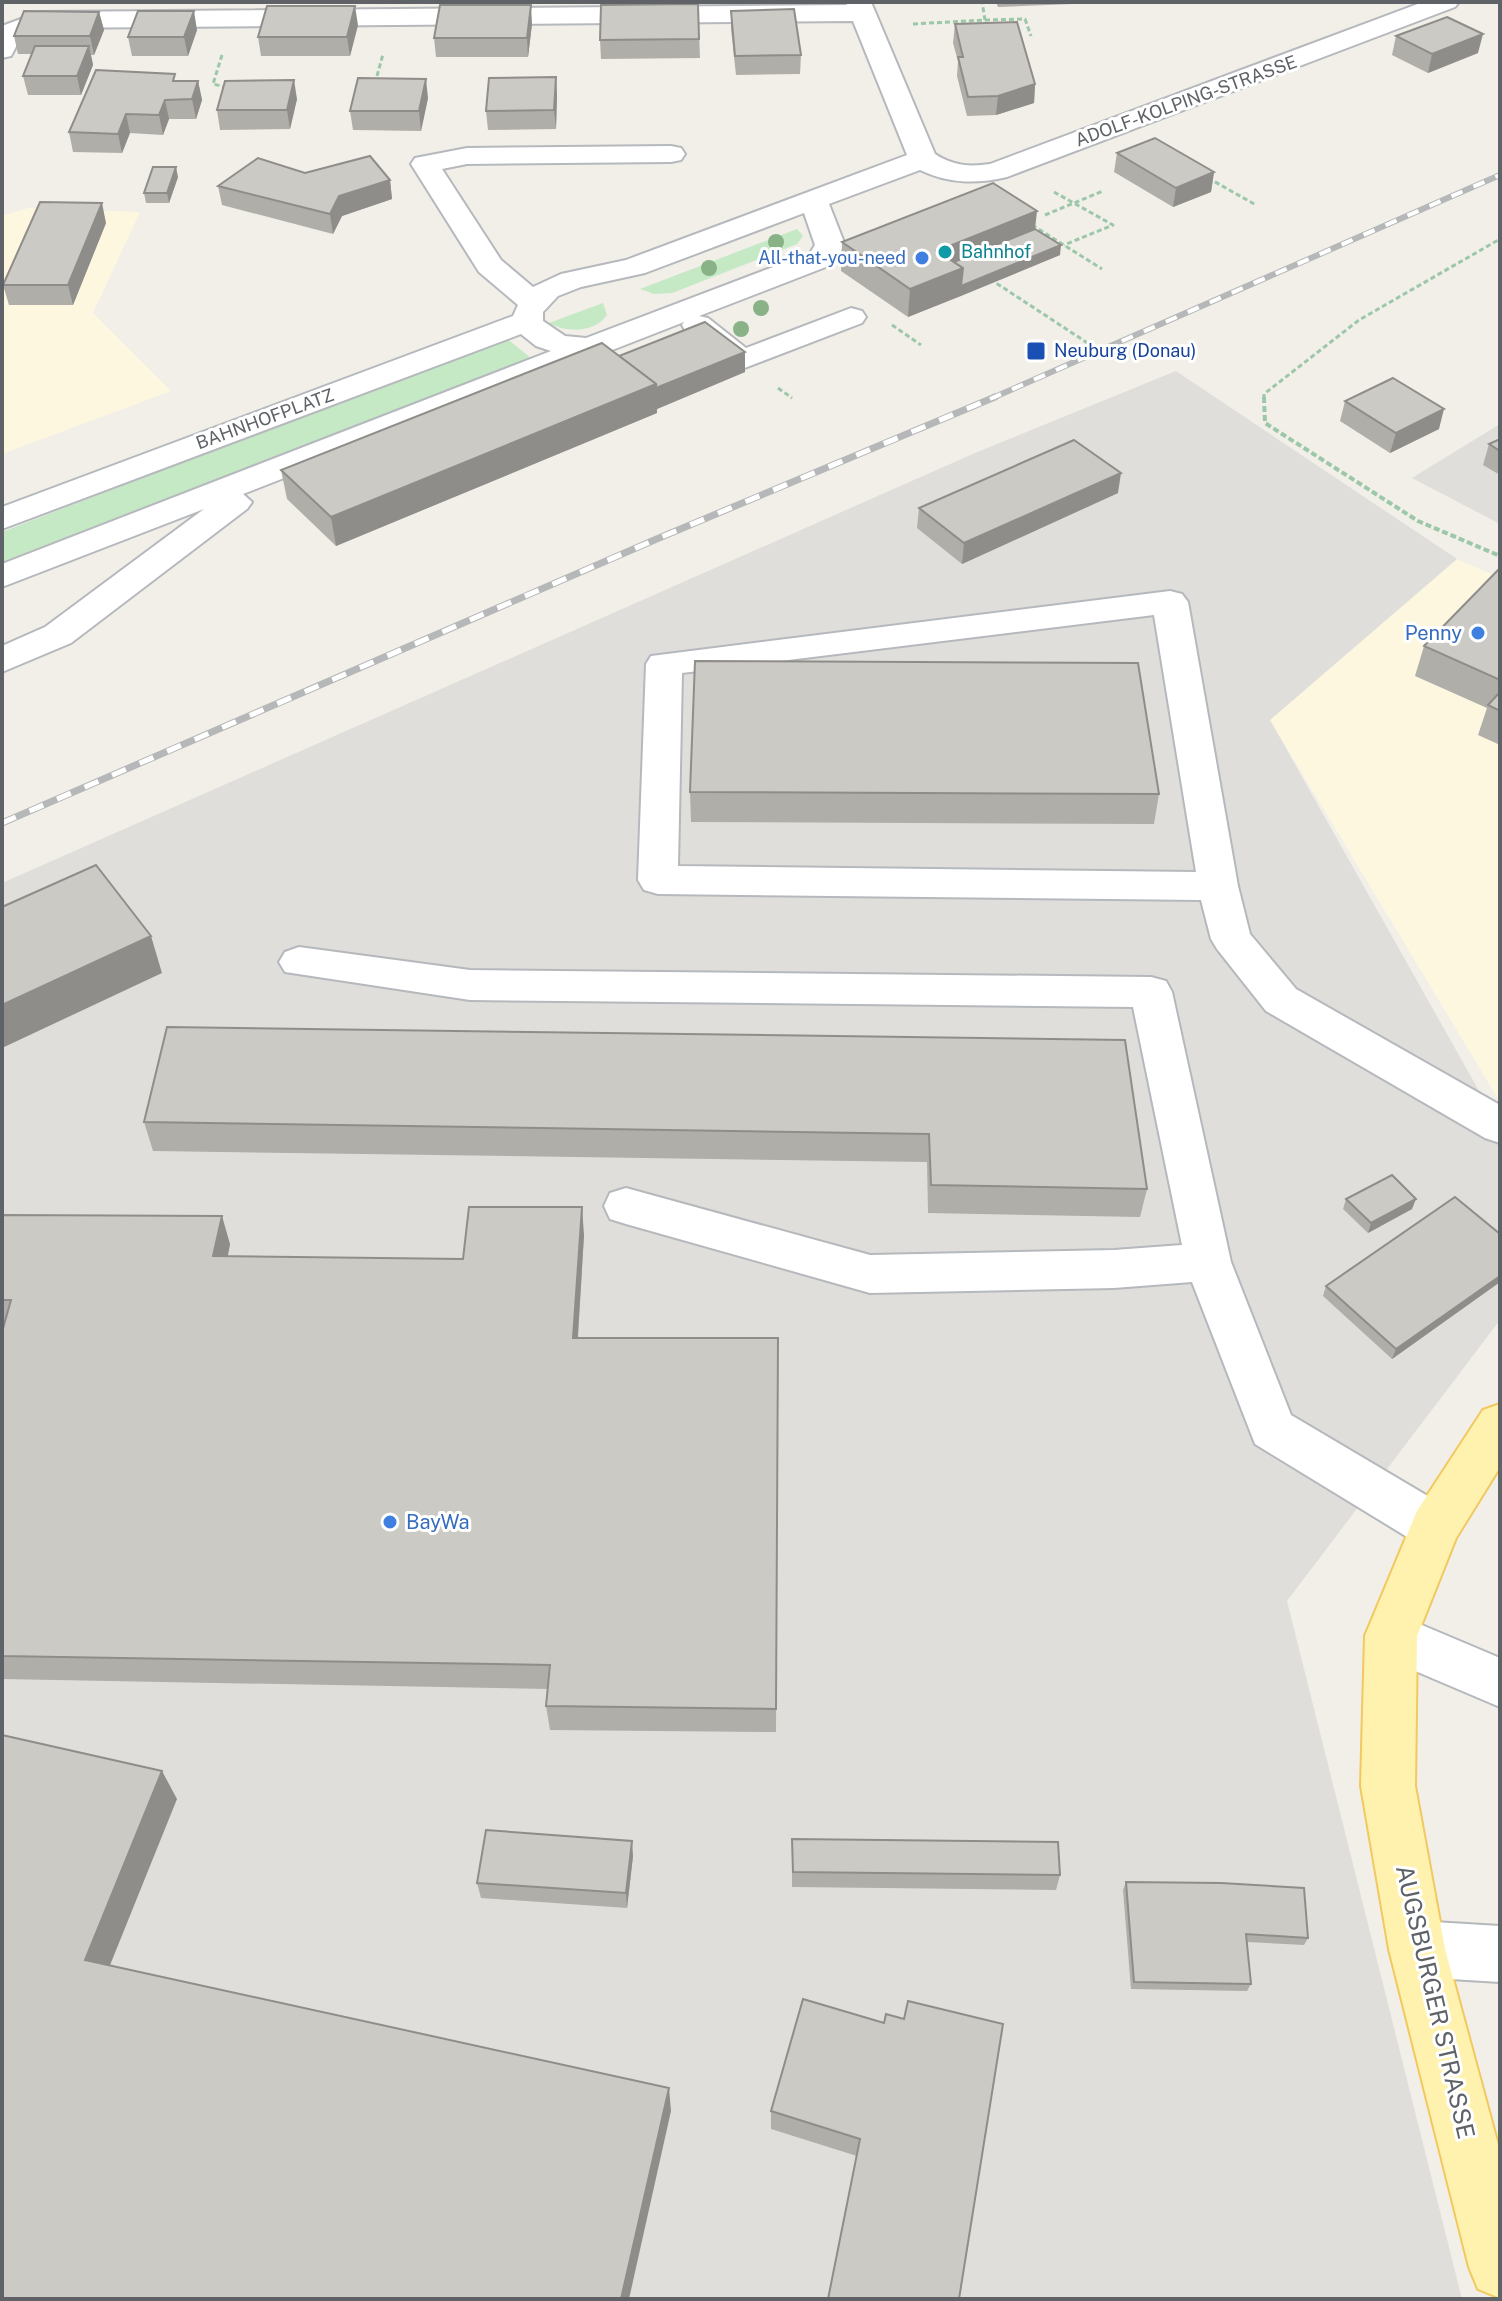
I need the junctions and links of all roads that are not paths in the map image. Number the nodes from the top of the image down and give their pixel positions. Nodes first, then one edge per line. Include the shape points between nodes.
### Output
1 (1446, 2) edge
2 (862, 14) edge
3 (2, 50) edge
4 (671, 154) dead end
5 (923, 159) junction
6 (813, 199) junction
7 (634, 267) junction
8 (531, 312) junction
9 (682, 314) junction
10 (851, 317) dead end
11 (628, 334) junction
12 (590, 347) junction
13 (278, 469) junction
14 (2, 519) edge
15 (2, 576) edge
16 (2, 660) edge
17 (1218, 886) junction
18 (299, 962) dead end
19 (1500, 1126) edge
20 (626, 1206) dead end
21 (1208, 1262) junction
22 (1500, 1425) edge
23 (1435, 1527) junction
24 (1391, 1636) junction
25 (1500, 1683) edge
26 (1417, 1949) junction
27 (1500, 1954) edge
28 (1500, 2267) edge

1 - 5 street, ADOLF-KOLPING-STRASSE via 997,171 953,173
2 - 3 street via 40,20 10,32
2 - 5 street
4 - 8 street via 467,156 425,164 490,266
5 - 6 street, BAHNHOFPLATZ
6 - 7 street, BAHNHOFPLATZ
6 - 9 street via 830,245 821,259
7 - 8 street, BAHNHOFPLATZ via 547,290
7 - 11 street
8 - 12 street via 542,338
8 - 14 street, BAHNHOFPLATZ
9 - 10 street via 742,360
9 - 11 street
11 - 12 street
12 - 13 street
13 - 15 street
13 - 16 street via 58,635
17 - 17 street via 1170,602 664,664 658,880
17 - 19 street via 1231,939 1281,1000
18 - 21 street via 470,985 1151,992
20 - 21 street via 870,1274
21 - 23 street via 1272,1429
22 - 23 main road, AUGSBURGER STRASSE
23 - 24 main road, AUGSBURGER STRASSE
24 - 25 street
24 - 26 main road, AUGSBURGER STRASSE via 1388,1786
26 - 27 street
26 - 28 main road, AUGSBURGER STRASSE

